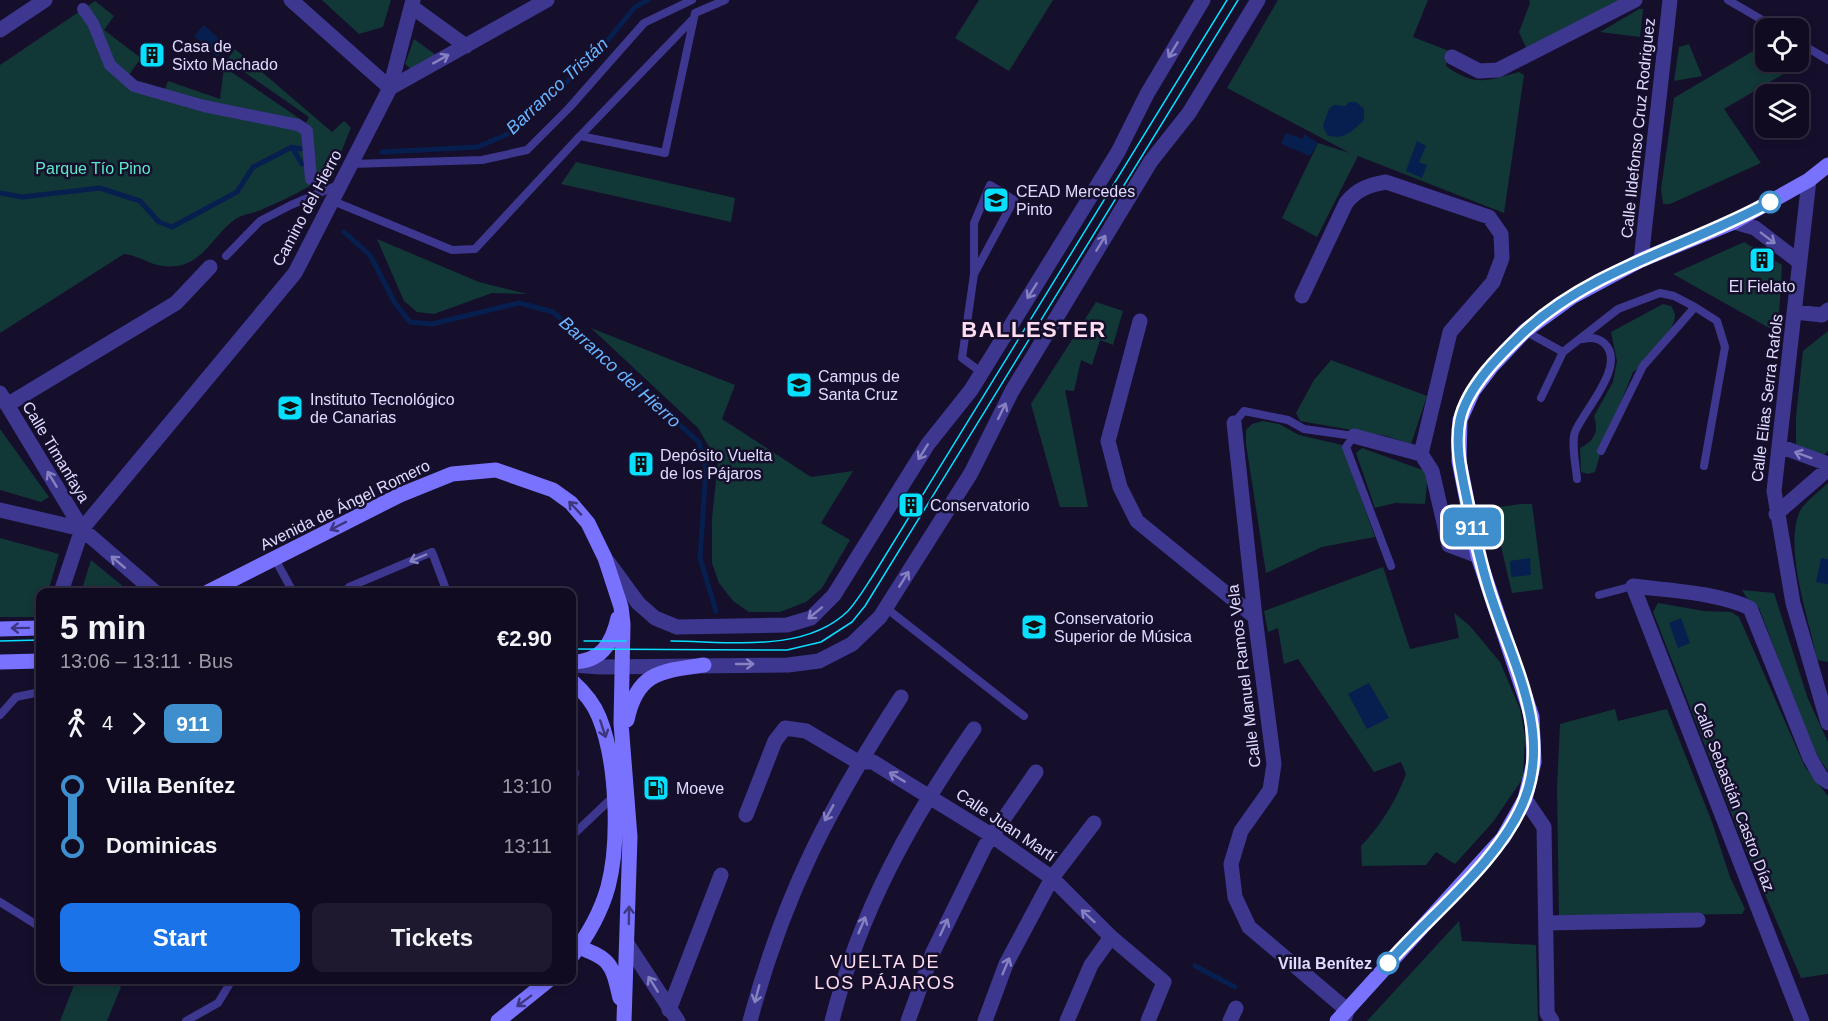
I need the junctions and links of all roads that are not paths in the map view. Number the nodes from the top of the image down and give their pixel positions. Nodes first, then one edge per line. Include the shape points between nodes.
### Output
1 (45, 0) edge
2 (291, 0) edge
3 (547, 0) edge
4 (692, 0) edge
5 (724, 0) edge
6 (1203, 0) edge
7 (1258, 0) edge
8 (1635, 0) edge
9 (1670, 0) edge
10 (1728, 0) edge
11 (413, 4) edge
12 (83, 9) dead end
13 (693, 18) junction
14 (1759, 18) edge
15 (0, 30) edge
16 (466, 46) junction
17 (1809, 49) edge
18 (1452, 57) dead end
19 (1828, 60) edge
20 (390, 88) junction
21 (580, 136) junction
22 (351, 164) junction
23 (1828, 165) edge
24 (311, 179) dead end
25 (1809, 180) junction
26 (341, 184) junction
27 (333, 201) junction
28 (1734, 222) junction
29 (226, 256) dead end
30 (1641, 260) junction
31 (1798, 261) junction
32 (210, 267) dead end
33 (974, 274) junction
34 (1302, 296) dead end
35 (1695, 307) junction
36 (1828, 310) edge
37 (1795, 312) junction
38 (1140, 321) dead end
39 (1525, 331) junction
40 (1580, 340) junction
41 (1563, 352) junction
42 (981, 372) junction
43 (1541, 398) dead end
44 (4, 399) edge
45 (1234, 423) joint
46 (1354, 436) junction
47 (1779, 446) junction
48 (1601, 451) dead end
49 (1421, 454) junction
50 (1828, 464) edge
51 (1704, 466) dead end
52 (1828, 469) edge
53 (1576, 479) dead end
54 (0, 510) edge
55 (1776, 514) junction
56 (82, 529) junction
57 (1478, 556) junction
58 (605, 558) junction
59 (275, 559) junction
60 (1391, 566) dead end
61 (258, 567) junction
62 (1633, 586) junction
63 (62, 588) edge
64 (150, 588) edge
65 (216, 588) edge
66 (236, 588) edge
67 (290, 588) edge
68 (348, 588) edge
69 (446, 588) edge
70 (1599, 595) dead end
71 (621, 607) junction
72 (886, 608) junction
73 (1254, 616) junction
74 (36, 628) edge
75 (0, 629) edge
76 (36, 661) edge
77 (0, 662) edge
78 (576, 663) edge
79 (576, 664) edge
80 (704, 665) junction
81 (623, 667) junction
82 (576, 686) edge
83 (36, 693) edge
84 (901, 697) dead end
85 (0, 715) edge
86 (1024, 716) dead end
87 (1828, 723) edge
88 (974, 729) dead end
89 (622, 735) junction
90 (858, 762) junction
91 (1036, 772) dead end
92 (1828, 782) edge
93 (928, 796) junction
94 (613, 797) junction
95 (1525, 799) junction
96 (746, 815) dead end
97 (1094, 823) dead end
98 (576, 832) dead end
99 (991, 835) junction
100 (721, 875) dead end
101 (1052, 878) junction
102 (0, 902) edge
103 (1698, 920) dead end
104 (1546, 922) junction
105 (36, 924) edge
106 (1111, 937) junction
107 (628, 945) junction
108 (576, 950) edge
109 (576, 952) edge
110 (230, 984) edge
111 (544, 984) edge
112 (674, 1016) edge
113 (1343, 1017) edge
114 (624, 1018) edge
115 (186, 1021) edge
116 (498, 1021) edge
117 (750, 1021) edge
118 (832, 1021) edge
119 (908, 1021) edge
120 (985, 1021) edge
121 (1067, 1021) edge
122 (1148, 1021) edge
123 (1552, 1021) edge
124 (1802, 1021) edge

1 - 15 street
2 - 20 street
3 - 16 street
4 - 22 lane via 644,23 527,150 482,160
5 - 13 lane via 695,13
6 -> 42 street via 1118,152
72 -> 7 street via 971,473 1012,391 1151,161 1189,112
8 - 18 street via 1498,70 1479,72
9 - 30 street, Calle Ildefonso Cruz Rodriguez
10 - 14 lane
11 - 16 street
11 - 20 street, Camino del Hierro
12 - 24 street via 110,65 134,86 204,106 298,125 307,131
13 - 21 lane
13 - 21 lane via 665,153
20 -> 16 street
17 - 19 lane
20 - 22 street, Camino del Hierro
21 - 27 lane via 475,249 452,250
22 - 26 street, Camino del Hierro
23 - 25 main road
25 - 28 main road
25 - 31 street, Calle Elias Serra Rafols
26 - 27 street, Camino del Hierro
26 - 29 lane via 260,221
27 - 56 street, Camino del Hierro via 295,273
28 - 30 main road
28 -> 31 street via 1755,228
30 - 39 main road via 1572,297
31 - 37 street, Calle Elias Serra Rafols
32 - 44 street via 176,303
33 - 33 lane via 1014,200 990,185 974,223
33 - 42 lane via 962,358
34 - 49 street via 1346,203 1354,192 1369,185 1386,182 1489,217 1500,234 1502,258 1493,282 1450,332
35 - 40 lane via 1660,293 1618,309
35 - 48 lane via 1643,366
35 - 51 lane via 1717,321 1725,347
36 - 37 street via 1822,315
37 - 47 street, Calle Elias Serra Rafols
38 - 73 street via 1108,441 1120,487 1137,521
39 - 41 lane
39 - 57 main road via 1473,391 1460,420 1459,461
40 - 41 lane
40 - 53 lane via 1601,340 1608,347 1611,361 1609,374 1575,433
41 - 43 lane
42 -> 58 street via 928,444 834,595 810,618 787,626 677,627 655,618 638,603
56 -> 44 street, Calle Timanfaya
45 - 46 lane via 1244,411 1288,420 1304,429
45 - 73 street, Calle Manuel Ramos Vela
46 - 49 street
46 - 60 lane via 1346,447
50 -> 47 street
47 - 55 street, Calle Elias Serra Rafols via 1774,491
49 - 57 street via 1432,471 1449,545
52 - 55 street
54 - 56 street
55 - 87 street, Calle Elias Serra Rafols via 1793,603
56 - 63 street
64 -> 56 street
57 - 95 main road via 1533,717 1534,762
58 -> 59 main road, Avenida de Ángel Romero via 588,523 571,503 544,487 496,470 452,474 400,495
58 - 71 main road, Avenida de Ángel Romero
59 - 61 main road, Avenida de Ángel Romero
59 - 67 lane
61 - 65 main road, Avenida de Ángel Romero
61 - 66 main road
62 - 70 lane
62 - 92 street via 1707,595 1750,608 1810,758
62 - 124 street, Calle Sebastián Castro Díaz
69 -> 68 lane via 432,552
71 - 78 main road via 605,650 596,658
71 - 81 main road, Avenida de Ángel Romero
80 -> 72 street via 819,661 852,644
72 - 86 lane
73 - 113 street, Calle Manuel Ramos Vela via 1275,764 1270,790 1241,831 1231,864 1235,897 1249,927
74 -> 75 main road
76 - 77 main road
79 - 81 street
80 - 81 street
80 - 89 main road via 659,671 649,678 630,705
81 - 89 main road, Avenida de Ángel Romero
82 -> 94 main road via 599,717 611,763
83 - 85 lane via 16,697
84 - 90 street
88 - 93 street
107 -> 89 main road, Avenida de Ángel Romero via 630,837
93 -> 90 street, Calle Juan Martí via 873,762
90 - 96 street, Calle Juan Martí via 806,730 785,728 775,741
90 -> 117 street via 822,826 789,900
91 - 99 street
93 - 99 street, Calle Juan Martí
118 -> 93 street via 859,933 882,880
94 - 98 lane
94 - 108 main road via 613,866 601,906
95 - 104 street via 1544,827
95 - 113 main road via 1503,838 1483,862 1413,935
97 - 101 street
99 - 101 street, Calle Juan Martí
119 -> 99 street via 933,952
100 - 112 street
106 -> 101 street, Calle Juan Martí
120 -> 101 street via 1006,964
102 - 105 lane
103 - 104 street
104 - 123 street via 1546,1004
106 - 121 street via 1091,965
106 - 122 street, Calle Juan Martí via 1164,982
112 -> 107 street
107 - 114 main road, Avenida de Ángel Romero
109 - 114 main road via 606,959 612,967
110 - 115 lane via 218,1003
111 -> 116 main road

